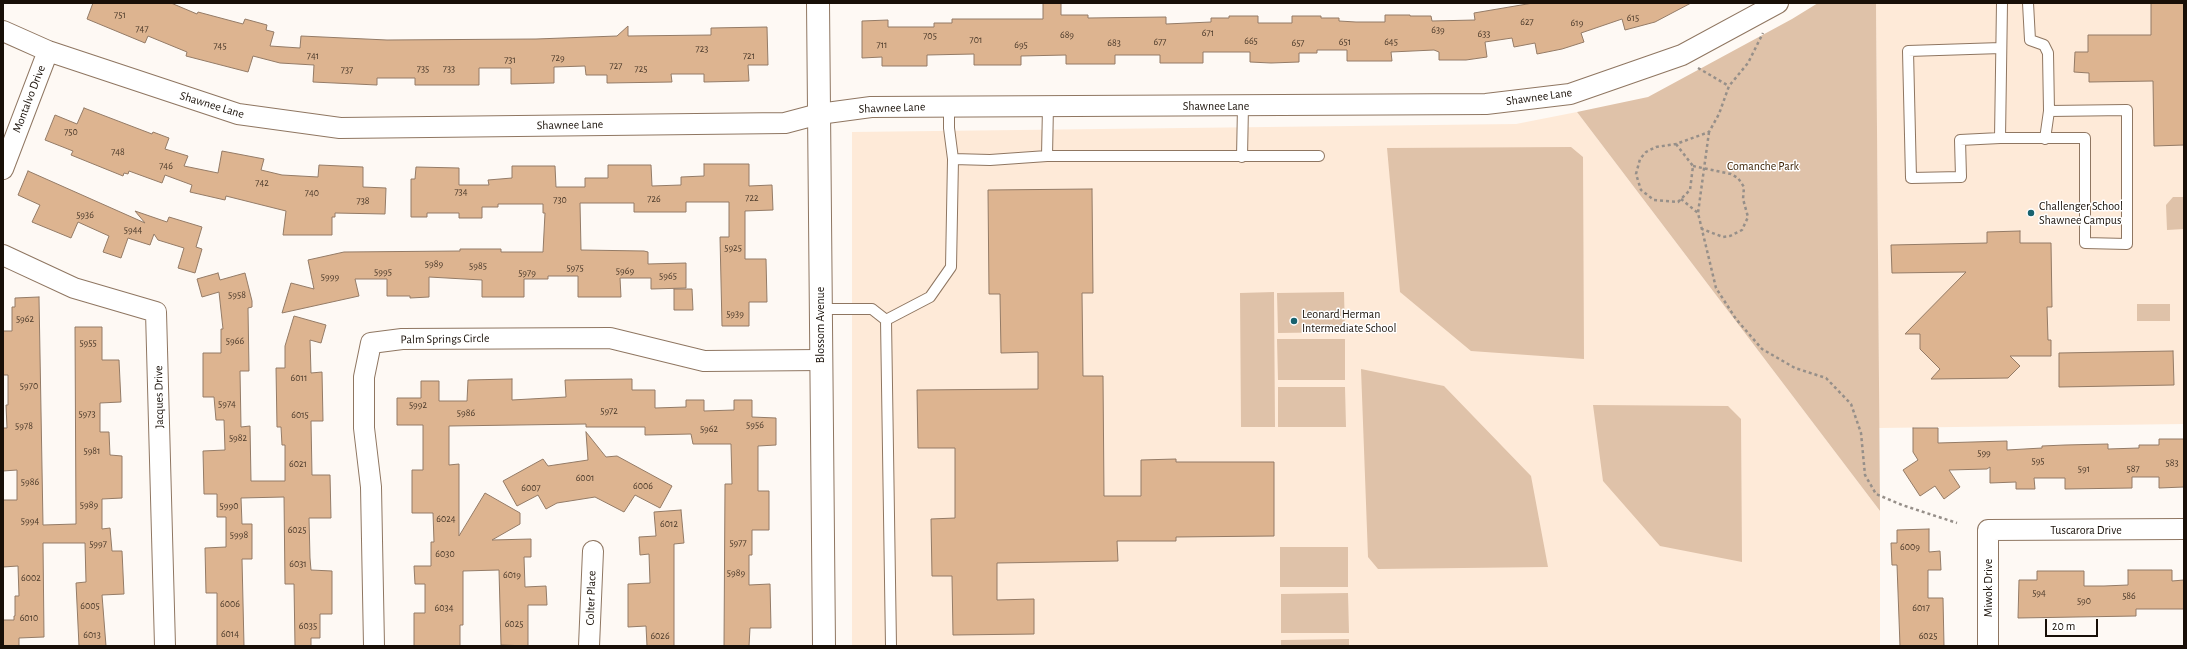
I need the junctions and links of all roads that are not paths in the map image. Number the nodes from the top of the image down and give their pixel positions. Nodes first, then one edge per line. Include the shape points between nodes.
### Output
1 (818, 3) edge
2 (1778, 3) edge
3 (2002, 3) edge
4 (2028, 3) edge
5 (3, 31) edge
6 (2001, 48) junction
7 (48, 51) junction
8 (949, 106) junction
9 (1048, 106) junction
10 (1243, 106) junction
11 (2049, 111) junction
12 (819, 114) junction
13 (2000, 138) junction
14 (2045, 139) junction
15 (1047, 156) junction
16 (1319, 156) dead end
17 (1242, 157) junction
18 (953, 159) junction
19 (3, 169) edge
20 (3, 254) edge
21 (820, 309) junction
22 (886, 320) junction
23 (820, 360) junction
24 (1988, 530) joint
25 (2184, 530) edge
26 (593, 551) dead end
27 (165, 646) edge
28 (374, 646) edge
29 (590, 646) edge
30 (824, 646) edge
31 (891, 646) edge
32 (1988, 646) edge

1 - 12 street, Blossom Avenue
2 - 10 street, Shawnee Lane via 1682,55 1570,94 1486,104
3 - 6 lane
4 - 11 lane via 2030,40 2044,45 2048,53
5 - 7 street, Shawnee Lane
6 - 13 lane
6 - 13 lane via 1908,51 1911,178 1961,177 1960,140
7 - 12 street, Shawnee Lane via 238,114 340,128 785,123
7 - 19 street, Montalvo Drive
8 - 9 street, Shawnee Lane
8 - 12 street, Shawnee Lane via 870,107
8 - 18 lane
9 - 10 street, Shawnee Lane
9 - 15 lane
10 - 17 lane
11 - 14 lane
11 - 14 lane via 2127,110 2127,244 2085,243 2085,138
12 - 21 street, Blossom Avenue
13 - 14 lane
15 - 17 lane
15 - 18 lane via 990,160
16 - 17 lane
18 - 22 lane via 951,267 930,296
20 - 27 street, Jacques Drive via 74,288 156,312
21 - 22 lane via 872,309
21 - 23 street, Blossom Avenue
22 - 31 lane
23 - 28 street, Palm Springs Circle via 704,361 610,338 402,339 371,343 364,377 364,428 371,487
23 - 30 street, Blossom Avenue
24 - 25 street, Tuscarora Drive
24 - 32 street, Miwok Drive
26 - 29 street, Colter Place

